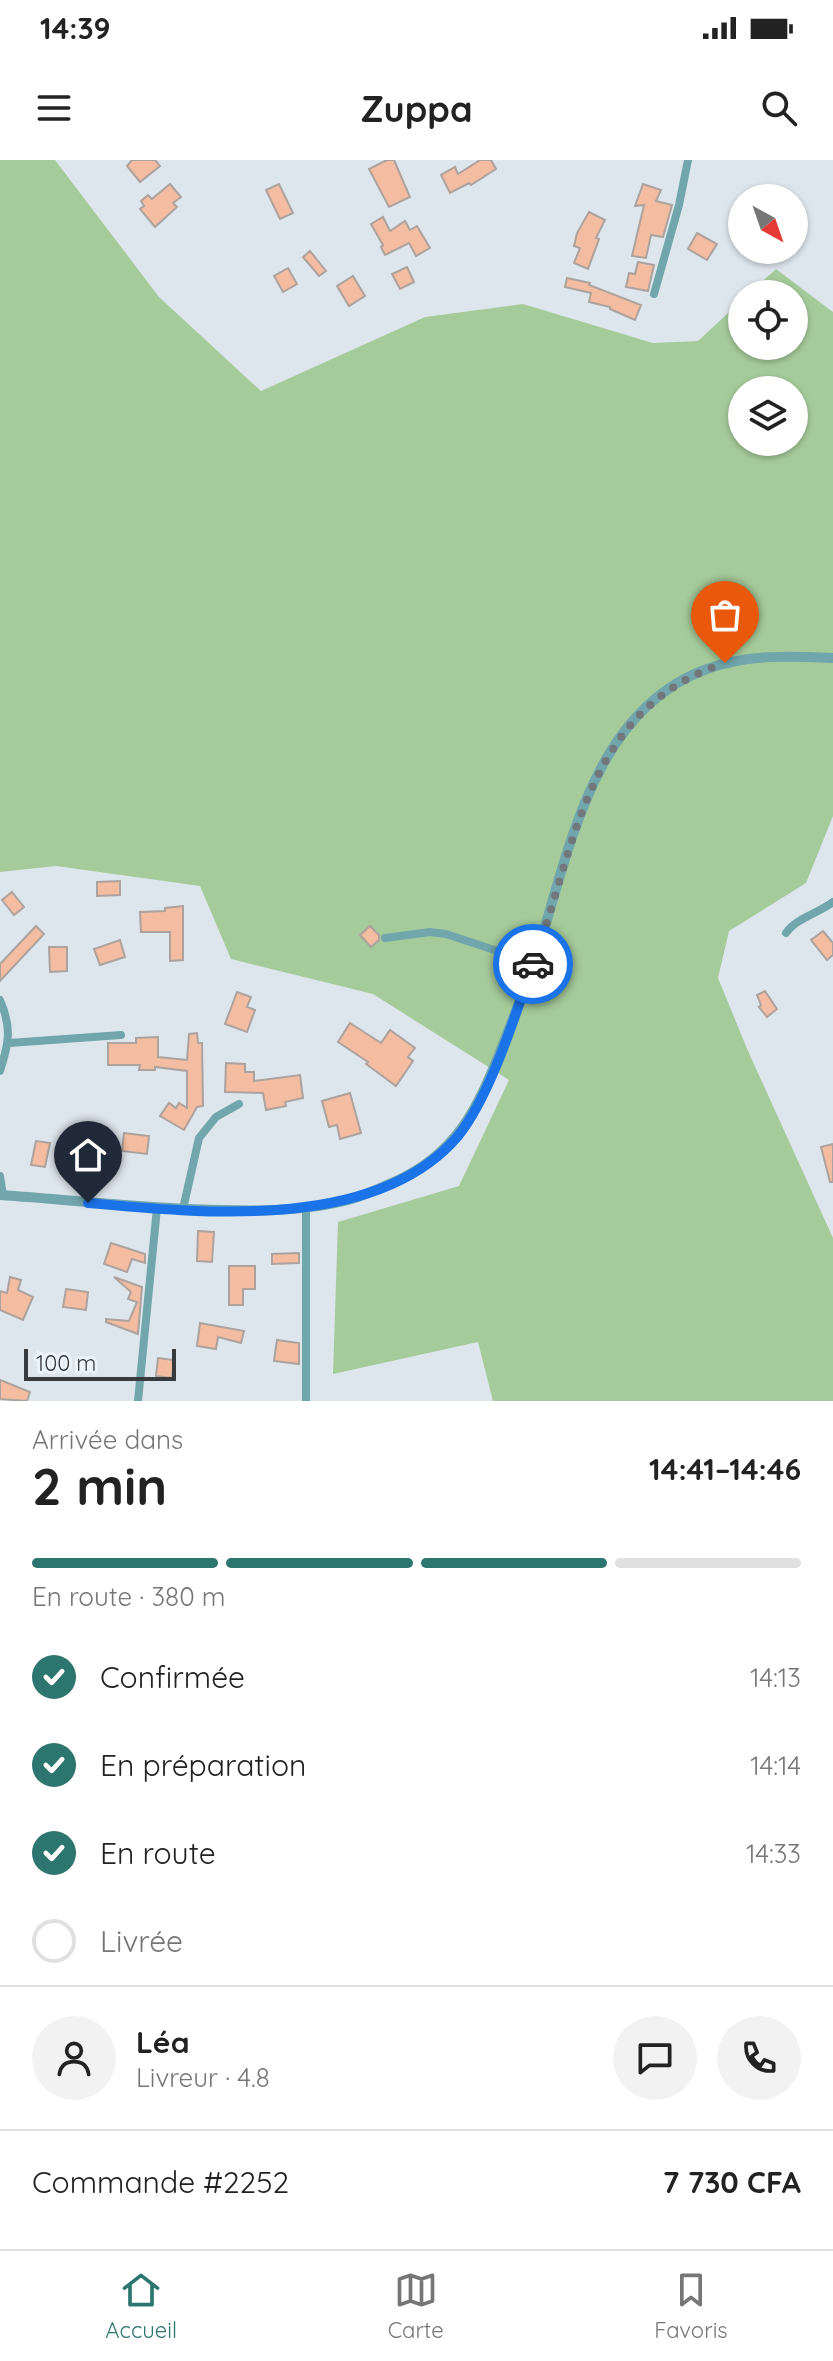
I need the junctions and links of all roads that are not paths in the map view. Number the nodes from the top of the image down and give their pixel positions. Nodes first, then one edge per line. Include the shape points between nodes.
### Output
1 (688, 160) edge
2 (654, 294) dead end
3 (833, 658) edge
4 (833, 902) edge
5 (786, 933) dead end
6 (385, 938) dead end
7 (534, 963) junction
8 (0, 1000) edge
9 (121, 1035) dead end
10 (9, 1043) junction
11 (0, 1071) edge
12 (239, 1104) dead end
13 (0, 1176) edge
14 (2, 1195) edge
15 (306, 1207) junction
16 (157, 1208) junction
17 (183, 1209) junction
18 (138, 1401) edge
19 (306, 1401) edge

1 - 2 street
3 - 7 street via 725,663 667,689 644,708 607,755 567,856
4 - 5 street
6 - 7 street via 446,934
7 - 15 street via 488,1083 457,1136 398,1180 345,1201
8 - 10 street
9 - 10 street
10 - 11 street
12 - 17 street via 216,1117 199,1138
13 - 14 street
14 - 16 street
15 - 17 street
15 - 19 street
16 - 17 street
16 - 18 street

